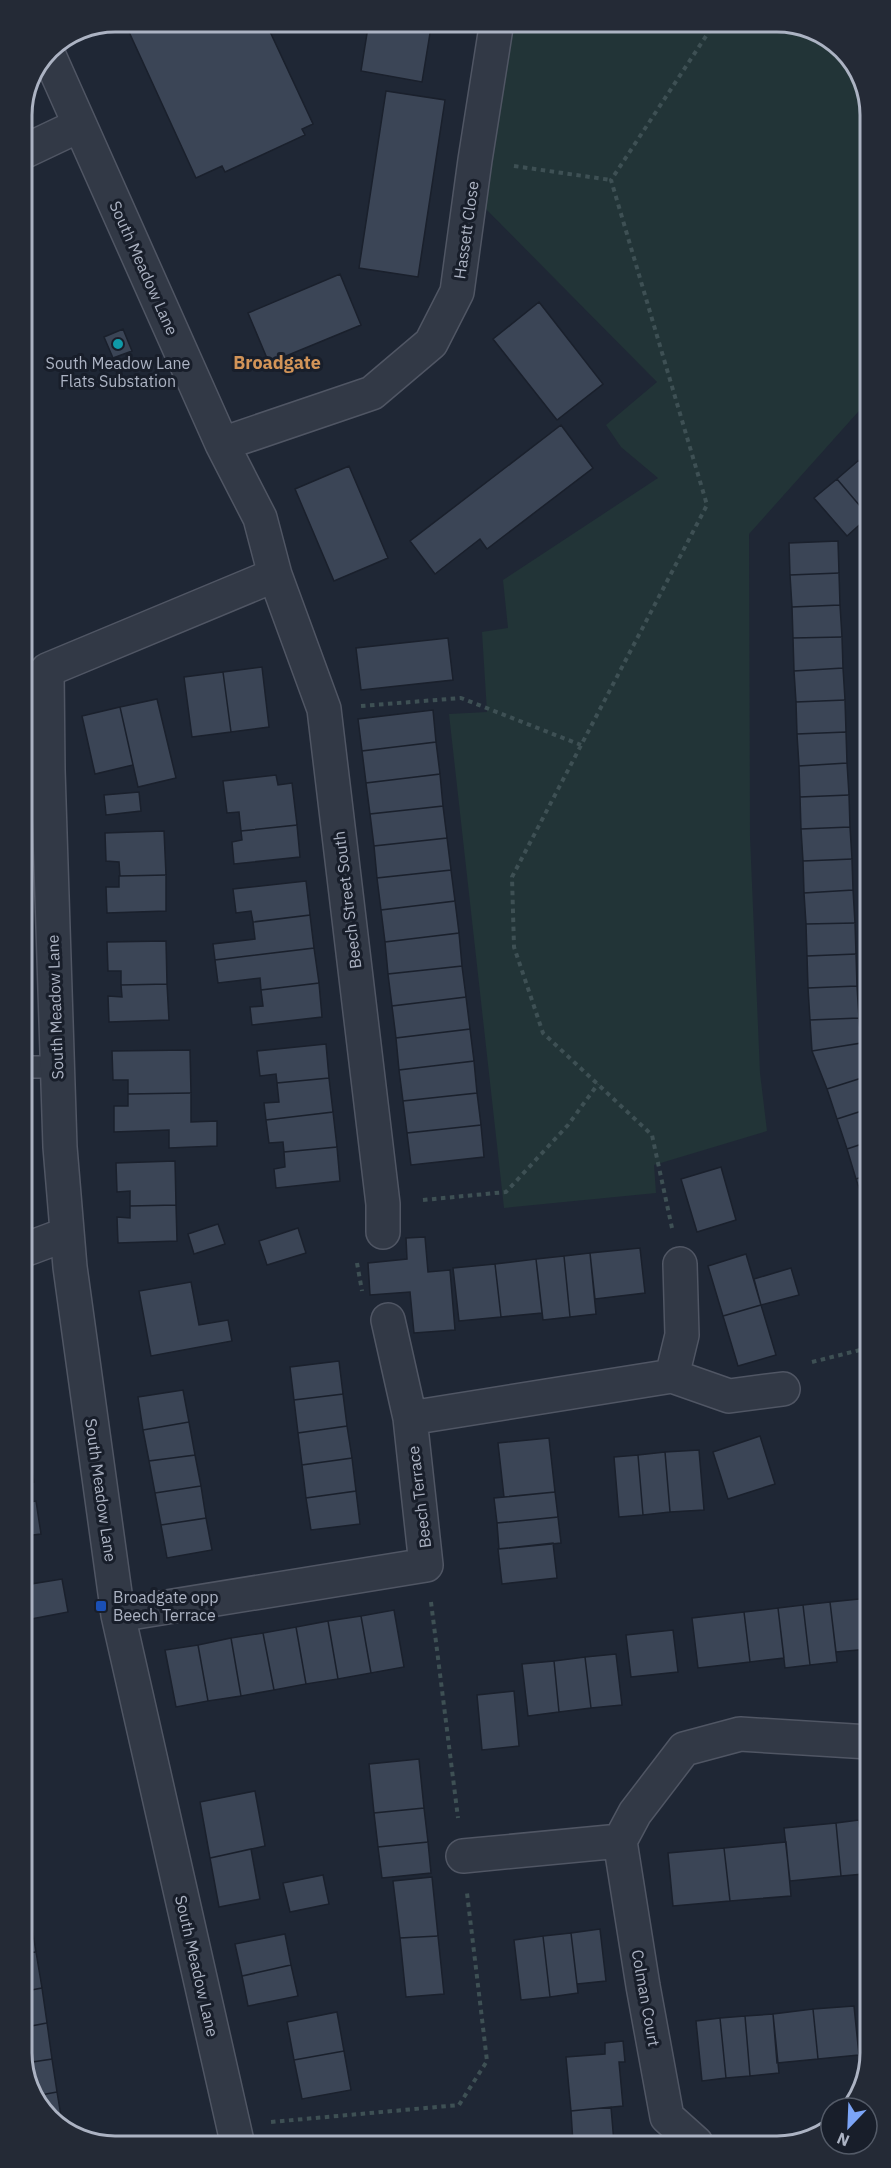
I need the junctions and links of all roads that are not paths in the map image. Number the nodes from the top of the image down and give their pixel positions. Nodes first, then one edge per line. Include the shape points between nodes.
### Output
1 (495, 32) edge
2 (52, 61) edge
3 (80, 124) junction
4 (32, 148) edge
5 (222, 444) junction
6 (275, 575) junction
7 (32, 1067) edge
8 (57, 1067) junction
9 (383, 1218) road end
10 (67, 1234) junction
11 (32, 1247) edge
12 (680, 1264) road end
13 (388, 1320) road end
14 (672, 1376) junction
15 (783, 1389) road end
16 (410, 1418) junction
17 (118, 1615) junction
18 (860, 1741) edge
19 (620, 1841) junction
20 (463, 1856) road end
21 (236, 2136) edge
22 (688, 2136) edge

1 - 5 street, Hassett Close via 457,292 431,343 372,393
2 - 3 street, South Meadow Lane
3 - 4 street
3 - 5 street, South Meadow Lane
5 - 6 street, South Meadow Lane via 260,518
6 - 8 street, South Meadow Lane via 47,670
6 - 9 street, Beech Street South via 324,709
7 - 8 lane
8 - 10 street, South Meadow Lane
10 - 11 street
10 - 17 street, South Meadow Lane
12 - 14 street via 682,1335
13 - 16 street, Beech Terrace
14 - 15 street via 729,1396
14 - 16 street
16 - 17 street, Beech Terrace via 426,1565
17 - 21 street, South Meadow Lane
18 - 19 street via 740,1734 684,1749 635,1813
19 - 20 street
19 - 22 street, Colman Court via 667,2117

